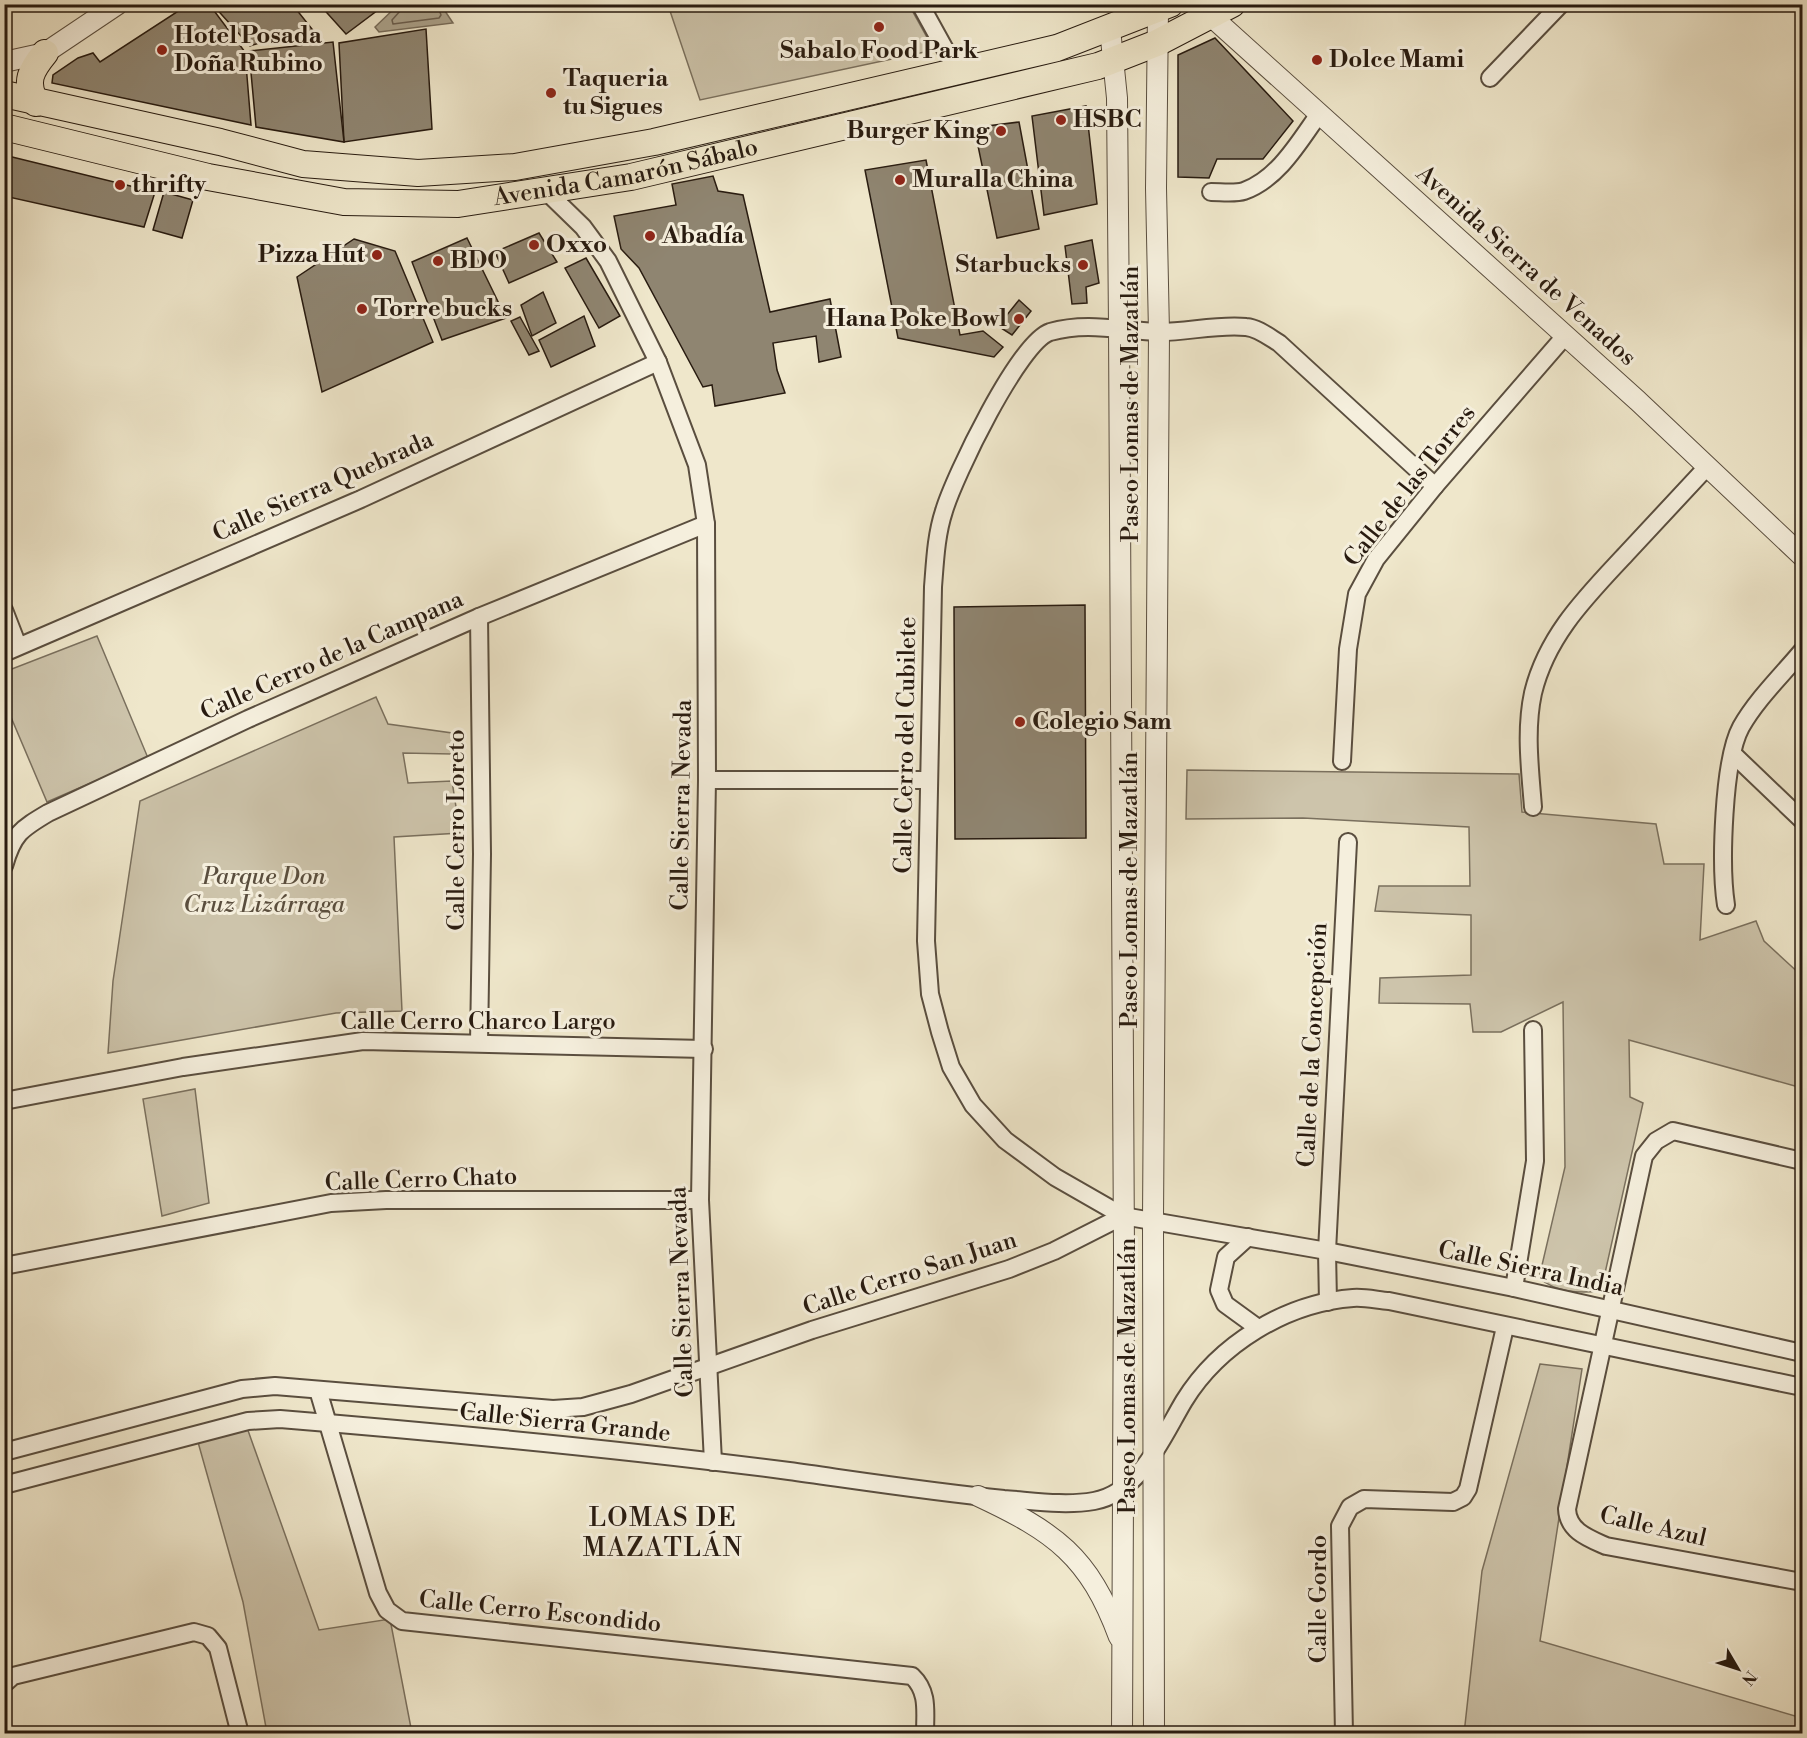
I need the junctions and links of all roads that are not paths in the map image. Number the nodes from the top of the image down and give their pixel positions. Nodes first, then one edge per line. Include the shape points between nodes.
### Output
1 (118, 4) edge
2 (921, 4) edge
3 (1561, 4) edge
4 (1164, 7) edge
5 (1222, 11) edge
6 (1110, 29) junction
7 (1157, 43) junction
8 (45, 53) junction
9 (1113, 61) junction
10 (4, 62) edge
11 (957, 71) junction
12 (1490, 78) dead end
13 (4, 94) edge
14 (36, 103) junction
15 (1319, 114) junction
16 (4, 127) edge
17 (547, 192) junction
18 (1211, 192) dead end
19 (1119, 327) junction
20 (1159, 332) junction
21 (1565, 336) junction
22 (658, 362) junction
23 (1707, 467) junction
24 (1435, 486) junction
25 (706, 524) junction
26 (1803, 556) edge
27 (4, 610) edge
28 (479, 617) junction
29 (11, 649) edge
30 (1803, 651) edge
31 (1734, 755) junction
32 (1342, 760) dead end
33 (707, 780) junction
34 (929, 780) junction
35 (1533, 807) dead end
36 (1803, 820) edge
37 (1348, 842) dead end
38 (4, 866) edge
39 (1726, 905) dead end
40 (1533, 1030) dead end
41 (479, 1043) junction
42 (704, 1049) junction
43 (4, 1101) edge
44 (1803, 1161) edge
45 (700, 1200) junction
46 (1123, 1216) junction
47 (1153, 1219) junction
48 (1248, 1237) junction
49 (1327, 1251) junction
50 (4, 1266) edge
51 (1514, 1288) junction
52 (1328, 1302) junction
53 (1611, 1310) junction
54 (1504, 1327) junction
55 (1258, 1328) junction
56 (1605, 1346) junction
57 (1803, 1353) edge
58 (708, 1367) junction
59 (1803, 1387) edge
60 (318, 1390) junction
61 (327, 1423) junction
62 (4, 1452) edge
63 (1153, 1452) junction
64 (713, 1461) junction
65 (4, 1485) edge
66 (1124, 1488) junction
67 (978, 1496) junction
68 (1803, 1582) edge
69 (1124, 1650) junction
70 (4, 1684) edge
71 (240, 1734) edge
72 (925, 1734) edge
73 (1122, 1734) edge
74 (1154, 1734) edge
75 (1344, 1734) edge

1 - 8 street
2 - 11 street
3 - 12 street
4 - 6 main road, Avenida Camarón Sábalo
4 - 7 street, Paseo Lomas de Mazatlán
5 - 7 main road, Avenida Camarón Sábalo
5 - 15 street, Avenida Sierra de Venados
6 - 9 street, Paseo Lomas de Mazatlán
6 - 11 main road, Avenida Camarón Sábalo via 1057,48
7 - 9 main road, Avenida Camarón Sábalo
7 - 20 street, Paseo Lomas de Mazatlán
8 - 10 street
8 - 14 main road via 32,68 29,80 29,91
9 - 17 main road, Avenida Camarón Sábalo via 631,177
9 - 19 street, Paseo Lomas de Mazatlán via 1117,98
11 - 14 main road, Avenida Camarón Sábalo via 587,155 515,167 418,174 303,164 220,141
13 - 14 main road, Avenida Camarón Sábalo
15 - 18 street via 1266,180 1243,192
15 - 21 street, Avenida Sierra de Venados
16 - 17 main road, Avenida Camarón Sábalo via 208,177 344,202 458,204
17 - 22 street, Calle Sierra Nevada via 583,228 608,261
19 - 20 street, Calle Cerro del Cubilete
19 - 34 street, Calle Cerro del Cubilete via 1048,333 1033,345 1011,373 944,510 933,587
19 - 46 street, Paseo Lomas de Mazatlán
20 - 24 street, Calle Cerro del Cubilete via 1248,327 1262,332 1279,343
20 - 47 street, Paseo Lomas de Mazatlán
21 - 23 street, Avenida Sierra de Venados
21 - 24 street, Calle de las Torres
22 - 25 street, Calle Sierra Nevada via 697,465
22 - 29 street, Calle Sierra Quebrada via 361,499
23 - 26 street, Avenida Sierra de Venados
23 - 35 street via 1576,608 1556,636 1533,696 1528,742
24 - 32 street, Calle de las Torres via 1376,559 1357,594 1348,649
25 - 28 street, Calle Cerro de la Campana
25 - 33 street, Calle Sierra Nevada
27 - 29 street
28 - 38 street, Calle Cerro de la Campana via 48,813 26,826 11,843
28 - 41 street, Calle Cerro Loreto
30 - 31 street via 1751,710 1740,730
31 - 36 street
31 - 39 street via 1726,800 1722,865
33 - 34 street
33 - 42 street, Calle Sierra Nevada
34 - 46 street, Calle Cerro del Cubilete via 926,941 930,994 951,1067 973,1105 1005,1140 1055,1177
37 - 49 street, Calle de la Concepción
40 - 51 street via 1535,1161
41 - 42 street, Calle Cerro Charco Largo
41 - 43 street, Calle Cerro Charco Largo via 363,1041 183,1067
42 - 45 street, Calle Sierra Nevada
44 - 53 street, Calle Azul via 1672,1131 1656,1141 1644,1156
45 - 50 street, Calle Cerro Chato via 331,1203
45 - 58 street, Calle Sierra Nevada
46 - 47 street, Calle Sierra India
46 - 58 street, Calle Cerro San Juan via 1008,1269
46 - 66 street, Paseo Lomas de Mazatlán
47 - 48 street, Calle Sierra India
47 - 63 street, Paseo Lomas de Mazatlán
48 - 49 street, Calle Sierra India
48 - 55 street via 1226,1257 1219,1290 1225,1304
49 - 51 street, Calle Sierra India
49 - 52 street
51 - 53 street, Calle Sierra India
52 - 54 street via 1355,1297 1389,1301
52 - 55 street
53 - 56 street, Calle Azul
53 - 57 street, Calle Sierra India
54 - 56 street
54 - 75 street, Calle Gordo via 1468,1490 1463,1497 1453,1502 1364,1499 1350,1507 1340,1526
55 - 63 street via 1204,1373
56 - 59 street
56 - 68 street, Calle Azul via 1567,1509 1573,1526 1606,1546
58 - 60 street, Calle Sierra Grande via 631,1394 563,1409
58 - 64 street, Calle Sierra Nevada
60 - 61 street, Calle Cerro Escondido
60 - 62 street, Calle Sierra Grande via 275,1386 242,1389
61 - 64 street, Calle Sierra Grande
61 - 65 street, Calle Sierra Grande via 248,1421
61 - 72 street, Calle Cerro Escondido via 378,1593 387,1610 402,1621 912,1676 925,1695
63 - 66 street
63 - 74 street, Paseo Lomas de Mazatlán
64 - 67 street, Calle Sierra Grande
66 - 67 street, Calle Sierra Grande via 1096,1501 1051,1503
66 - 69 street, Paseo Lomas de Mazatlán
67 - 69 street via 1039,1528 1078,1560 1092,1577
69 - 73 street, Paseo Lomas de Mazatlán
70 - 71 street via 13,1676 194,1632 208,1636 218,1648

